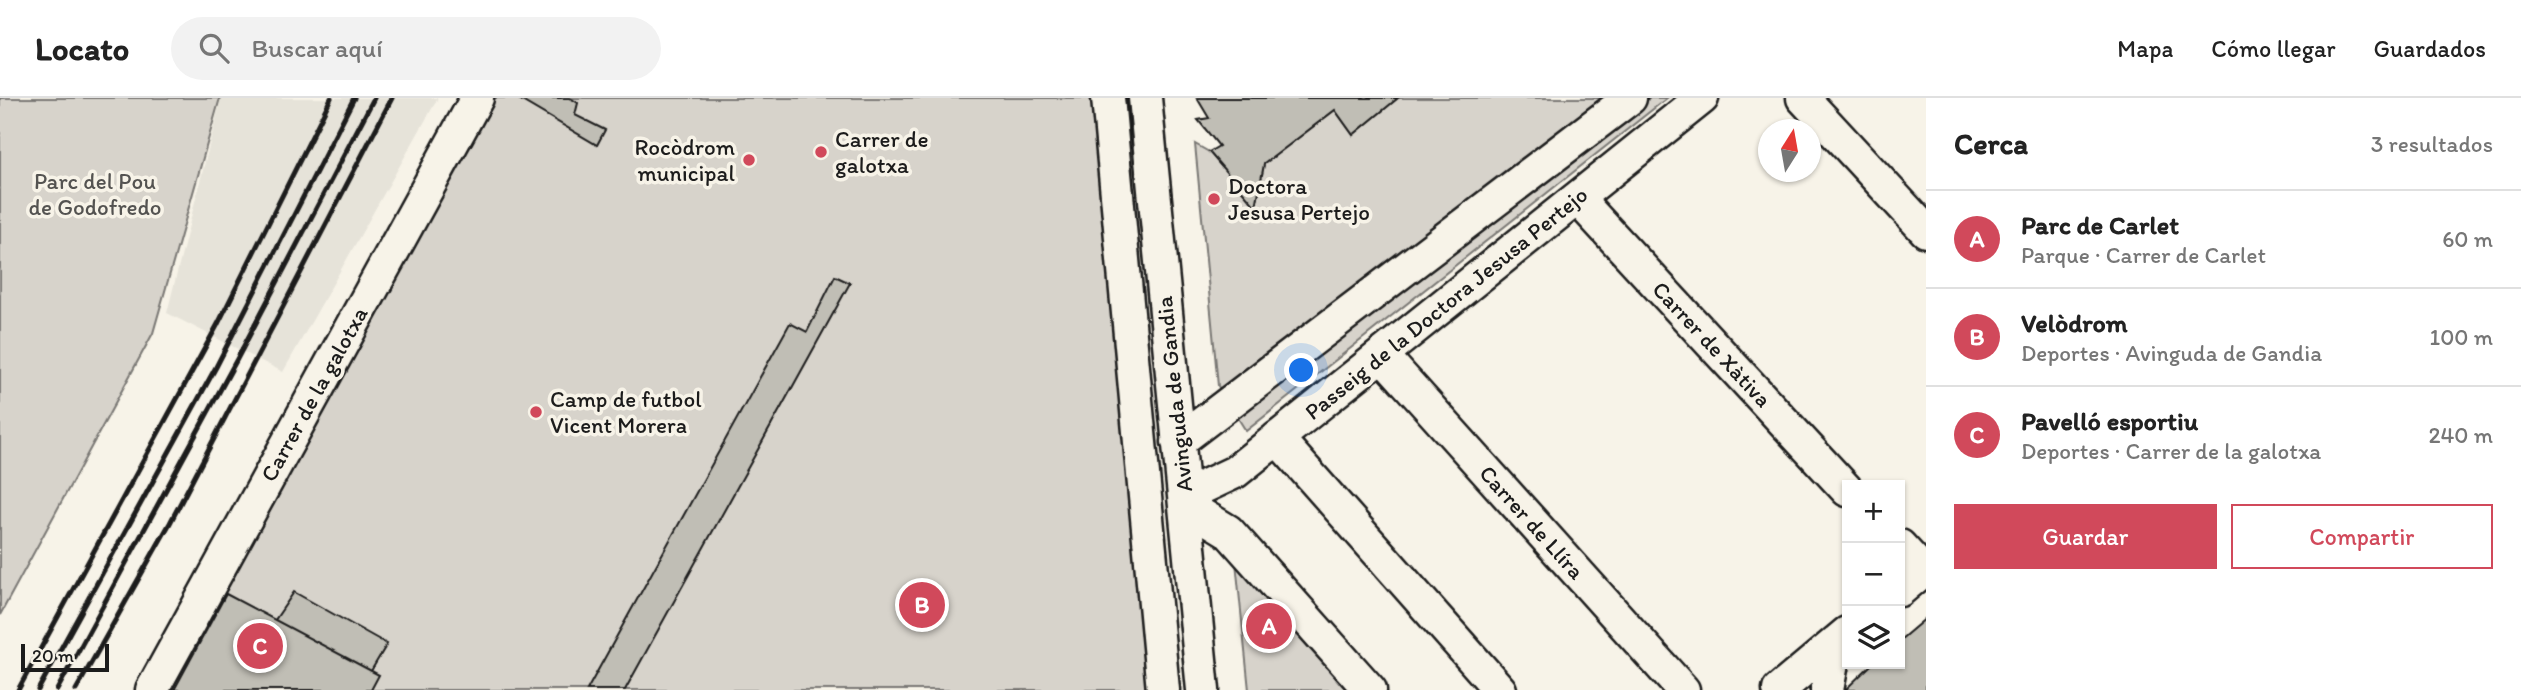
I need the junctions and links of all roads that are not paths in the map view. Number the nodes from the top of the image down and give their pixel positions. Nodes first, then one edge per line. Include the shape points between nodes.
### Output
1 (477, 98) edge
2 (1108, 98) edge
3 (1145, 98) edge
4 (1630, 98) edge
5 (1702, 98) edge
6 (1803, 98) edge
7 (1577, 198) junction
8 (1926, 231) edge
9 (1382, 355) junction
10 (1277, 439) junction
11 (1178, 442) junction
12 (1842, 484) edge
13 (1184, 501) junction
14 (1905, 555) edge
15 (1916, 576) edge
16 (1842, 638) edge
17 (152, 690) edge
18 (1163, 690) edge
19 (1203, 690) edge
20 (1370, 690) edge
21 (1500, 690) edge
22 (1683, 690) edge
23 (1779, 690) edge
24 (1827, 690) edge

1 - 17 street, Carrer de la galotxa
2 - 18 street, Avinguda de Gandia
3 - 11 street, Avinguda de Gandia
4 - 11 street, Passeig de la Doctora Jesusa Pertejo
5 - 7 street, Passeig de la Doctora Jesusa Pertejo
6 - 8 street
7 - 9 street, Passeig de la Doctora Jesusa Pertejo
7 - 12 street, Carrer de Xàtiva
9 - 10 street, Passeig de la Doctora Jesusa Pertejo
9 - 22 street, Carrer de Llíra
10 - 13 street, Passeig de la Doctora Jesusa Pertejo via 1235,472
10 - 21 street
11 - 13 street, Avinguda de Gandia
13 - 19 street, Avinguda de Gandia
13 - 20 street via 1228,531
14 - 15 street
16 - 23 street
16 - 24 street

